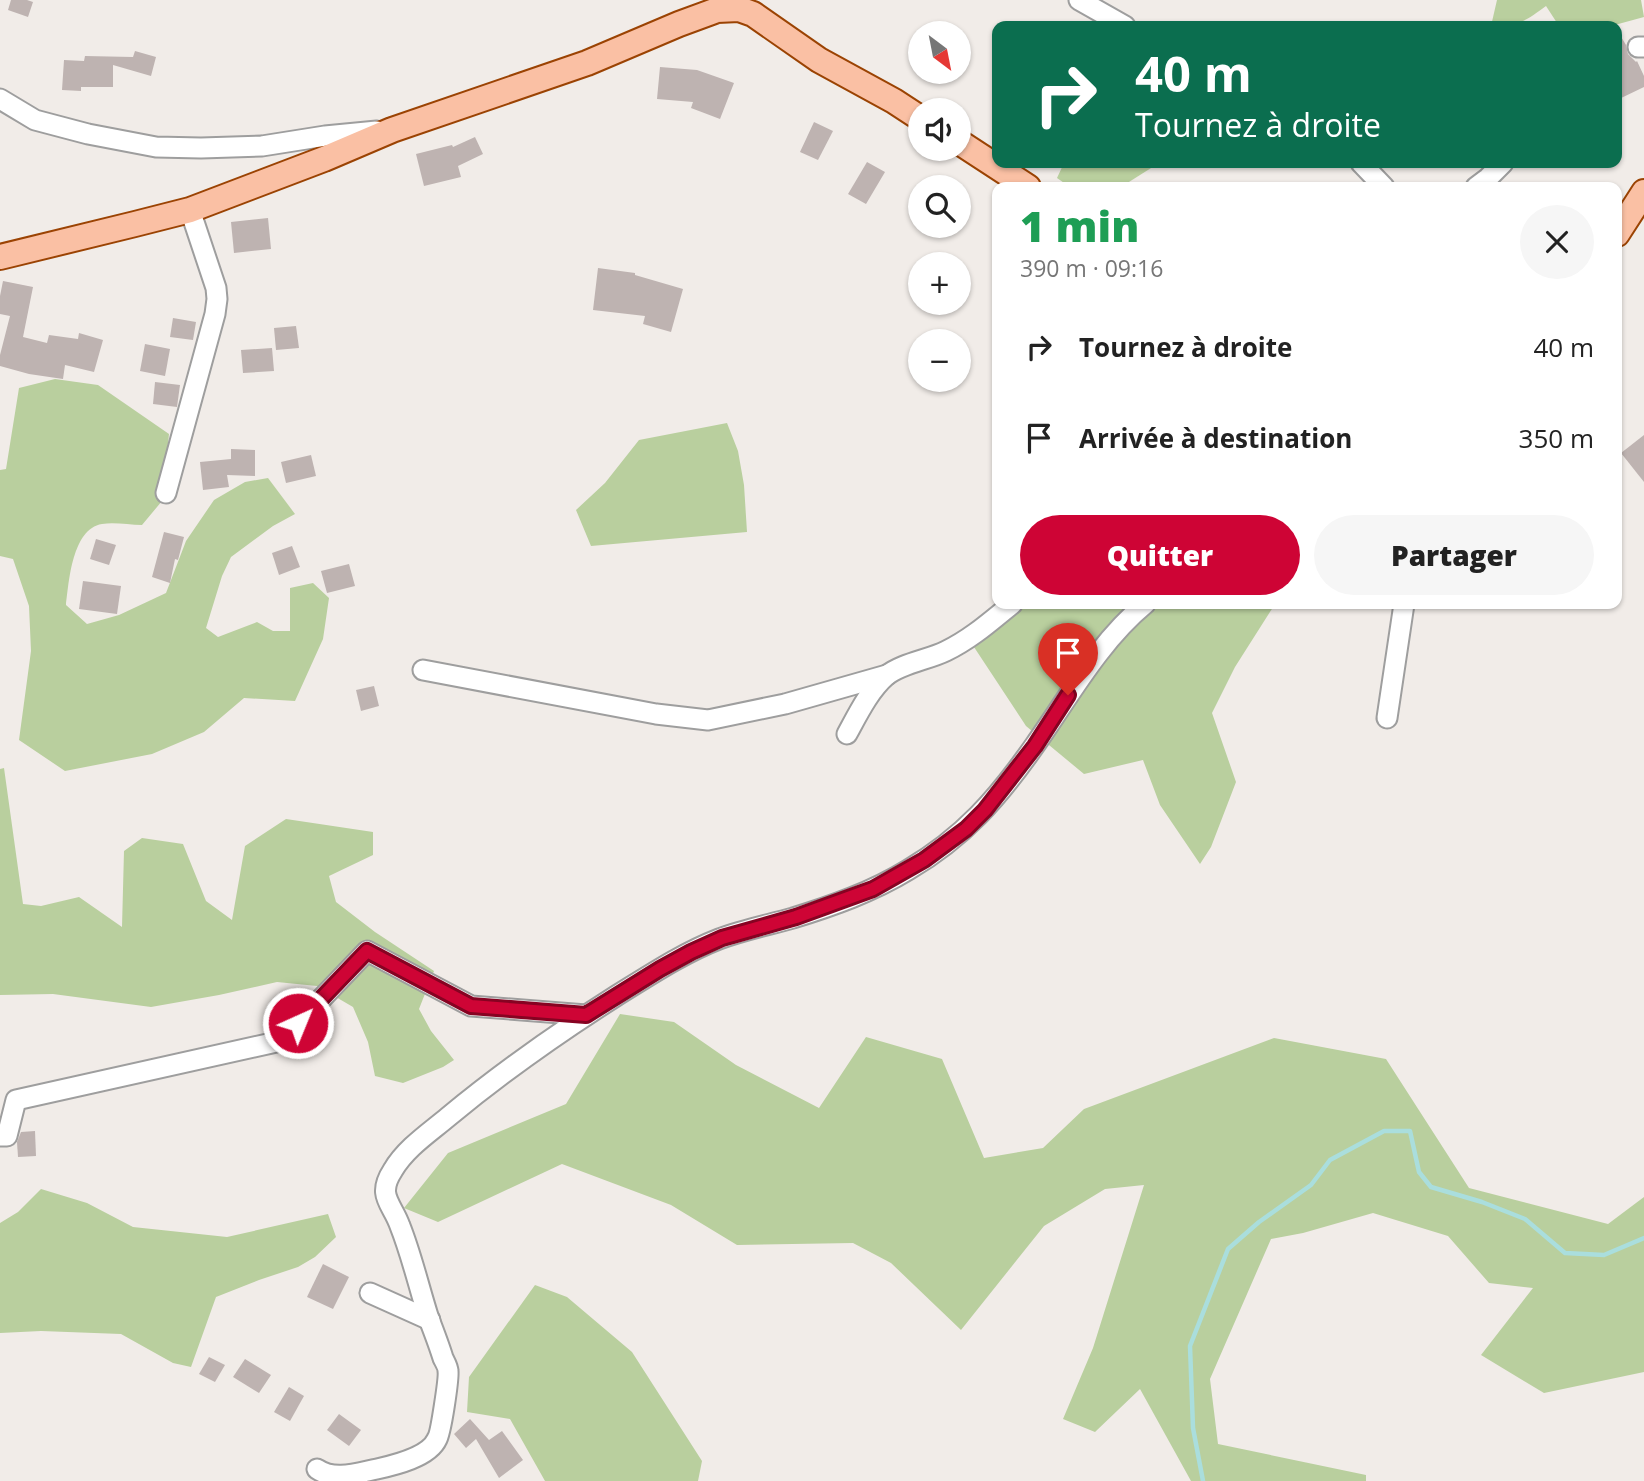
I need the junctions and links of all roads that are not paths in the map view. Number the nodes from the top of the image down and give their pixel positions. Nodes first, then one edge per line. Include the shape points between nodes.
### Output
1 (1079, 0) edge
2 (1116, 21) edge
3 (0, 99) edge
4 (908, 110) edge
5 (392, 130) junction
6 (971, 150) edge
7 (992, 164) edge
8 (999, 168) edge
9 (1366, 168) edge
10 (1498, 168) edge
11 (1020, 182) edge
12 (1379, 182) edge
13 (1483, 182) edge
14 (1644, 192) edge
15 (190, 210) junction
16 (1622, 226) edge
17 (0, 257) edge
18 (166, 493) dead end
19 (1006, 609) edge
20 (1139, 609) edge
21 (1403, 609) edge
22 (423, 670) dead end
23 (887, 675) junction
24 (1387, 718) dead end
25 (847, 734) dead end
26 (586, 1015) junction
27 (0, 1136) edge
28 (370, 1293) dead end
29 (430, 1320) junction
30 (381, 1468) junction
31 (317, 1469) dead end
32 (364, 1481) edge

1 - 2 street
3 - 5 street via 35,120 156,147 262,146
4 - 5 main road via 739,9 717,10 587,63
5 - 15 main road
6 - 7 main road
8 - 11 main road
9 - 12 street
10 - 13 street
14 - 16 main road
15 - 17 main road
15 - 18 street via 218,299
19 - 23 street via 966,640
20 - 26 street via 1101,652 985,810 939,849 873,889 691,952
21 - 24 street
22 - 23 street via 708,720
23 - 25 street
26 - 27 street via 471,1006 367,951 281,1041 16,1100 7,1136
26 - 29 street via 486,1086 400,1159 388,1177 385,1196 400,1224
28 - 29 street
29 - 30 street via 448,1371 437,1440 428,1451
30 - 31 street via 337,1476
30 - 32 street

